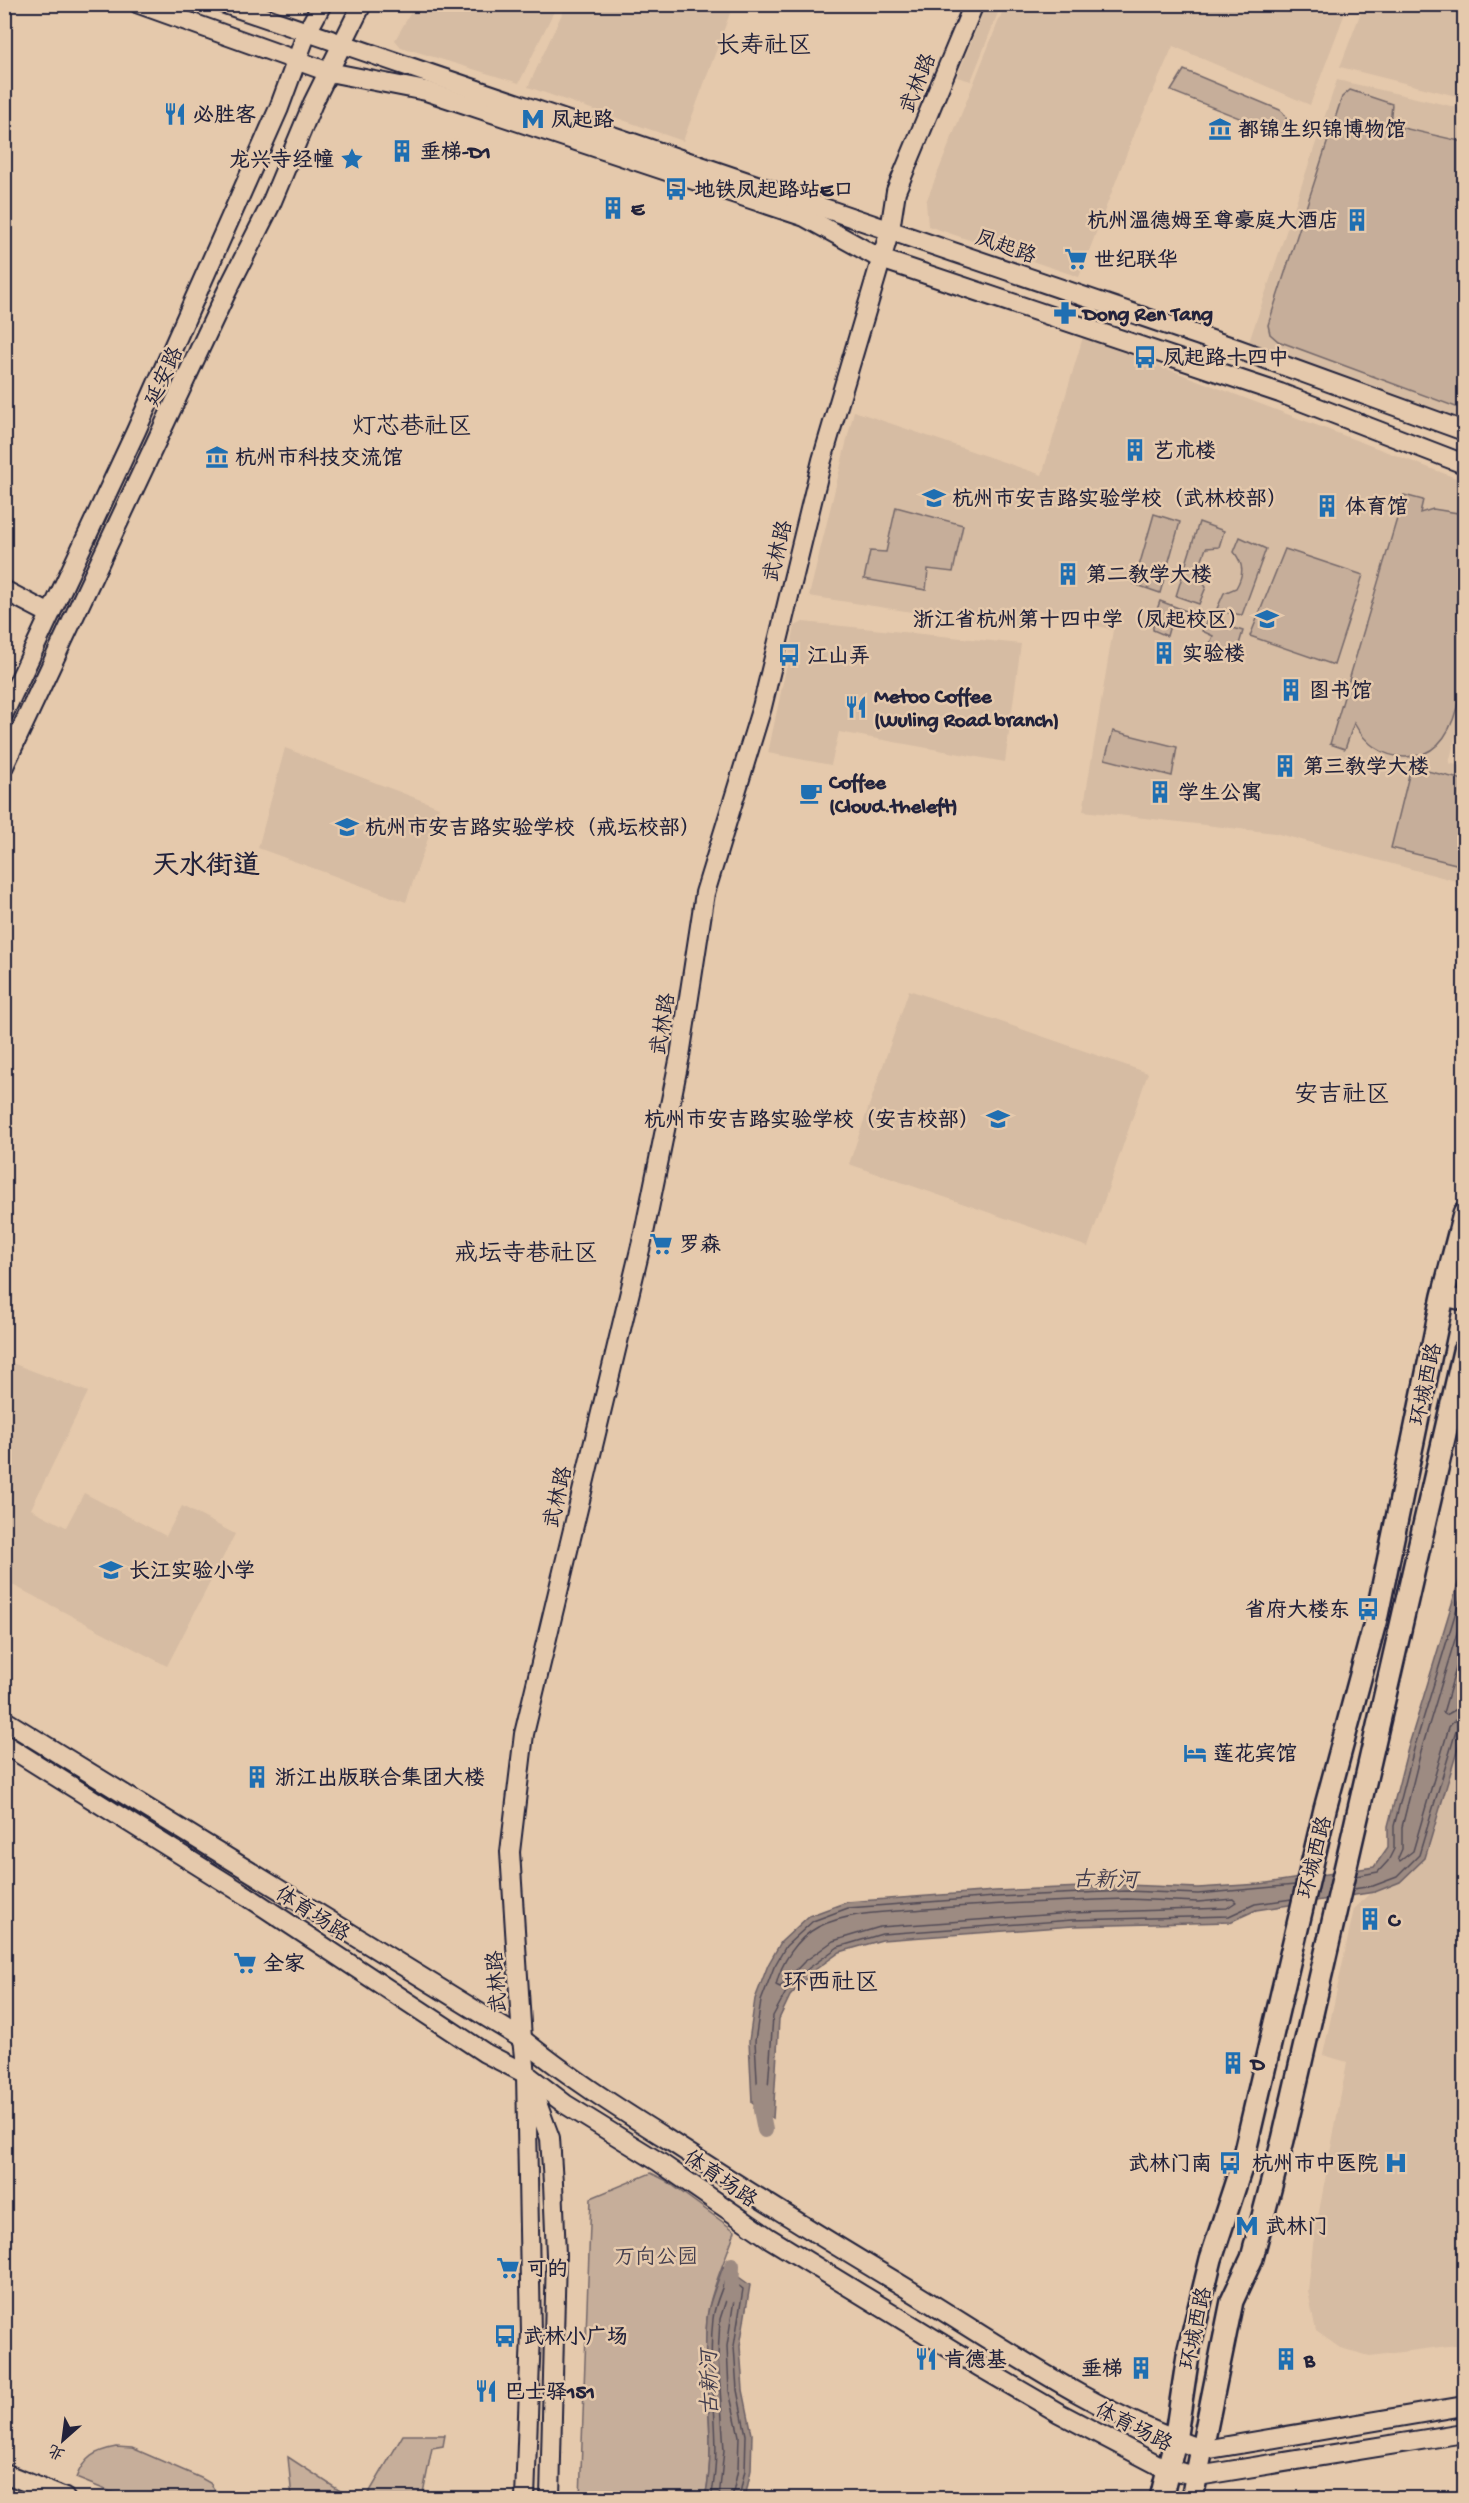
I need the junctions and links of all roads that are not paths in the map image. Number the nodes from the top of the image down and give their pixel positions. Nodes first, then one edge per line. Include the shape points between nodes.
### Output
1 (139, 4) edge
2 (225, 4) edge
3 (322, 4) edge
4 (362, 4) edge
5 (974, 4) edge
6 (307, 32) junction
7 (341, 44) junction
8 (296, 60) junction
9 (329, 72) junction
10 (890, 230) junction
11 (881, 259) junction
12 (1464, 430) edge
13 (1464, 464) edge
14 (4, 590) edge
15 (50, 614) junction
16 (4, 713) edge
17 (4, 766) edge
18 (1464, 1214) edge
19 (1443, 1296) junction
20 (1464, 1301) edge
21 (1464, 1351) edge
22 (4, 1720) edge
23 (4, 1744) edge
24 (522, 2038) junction
25 (526, 2074) junction
26 (1464, 2406) edge
27 (1464, 2433) edge
28 (1175, 2441) junction
29 (1203, 2450) junction
30 (1166, 2469) junction
31 (4, 2473) edge
32 (1198, 2476) junction
33 (34, 2493) edge
34 (65, 2499) edge
35 (525, 2499) edge
36 (550, 2499) edge
37 (1161, 2499) edge
38 (1192, 2499) edge

1 - 8 main road
2 - 6 main road, 凤起路
3 - 6 main road, 延安路
4 - 7 main road, 延安路
5 - 10 main road, 武林路 via 897,191
6 - 7 main road, 凤起路
6 - 8 main road, 延安路
7 - 9 main road, 延安路
7 - 10 main road, 凤起路
8 - 9 main road
8 - 15 main road, 延安路 via 279,108 136,431
9 - 11 main road via 426,91 805,217
9 - 17 main road, 延安路 via 270,206
10 - 11 main road, 武林路
10 - 12 main road, 凤起路
11 - 13 main road via 1280,393
11 - 24 main road, 武林路 via 822,460 762,707 705,893 680,1056 644,1233 524,1734 510,1852
14 - 15 main road
15 - 16 main road, 延安路
18 - 19 main road, 环城西路
19 - 20 main road
19 - 28 main road, 环城西路 via 1377,1615 1297,1925 1241,2168 1211,2259 1189,2349
21 - 29 main road, 环城西路 via 1283,2139 1252,2258 1232,2301
22 - 24 main road, 体育场路
23 - 25 main road, 体育场路 via 247,1896 485,2053
24 - 25 main road, 武林路
24 - 28 main road, 体育场路 via 594,2093 989,2341
25 - 30 main road, 体育场路 via 565,2104 659,2162 769,2238 980,2367
25 - 35 main road, 武林路 via 531,2333
25 - 36 main road, 武林路 via 550,2138 553,2182 556,2254
26 - 29 main road, 体育场路
27 - 32 main road, 体育场路
28 - 29 main road, 体育场路
28 - 30 main road, 环城西路
29 - 32 main road, 环城西路
30 - 32 main road, 体育场路
30 - 37 main road, 环城西路
31 - 33 main road
32 - 38 main road, 环城西路
33 - 34 main road

